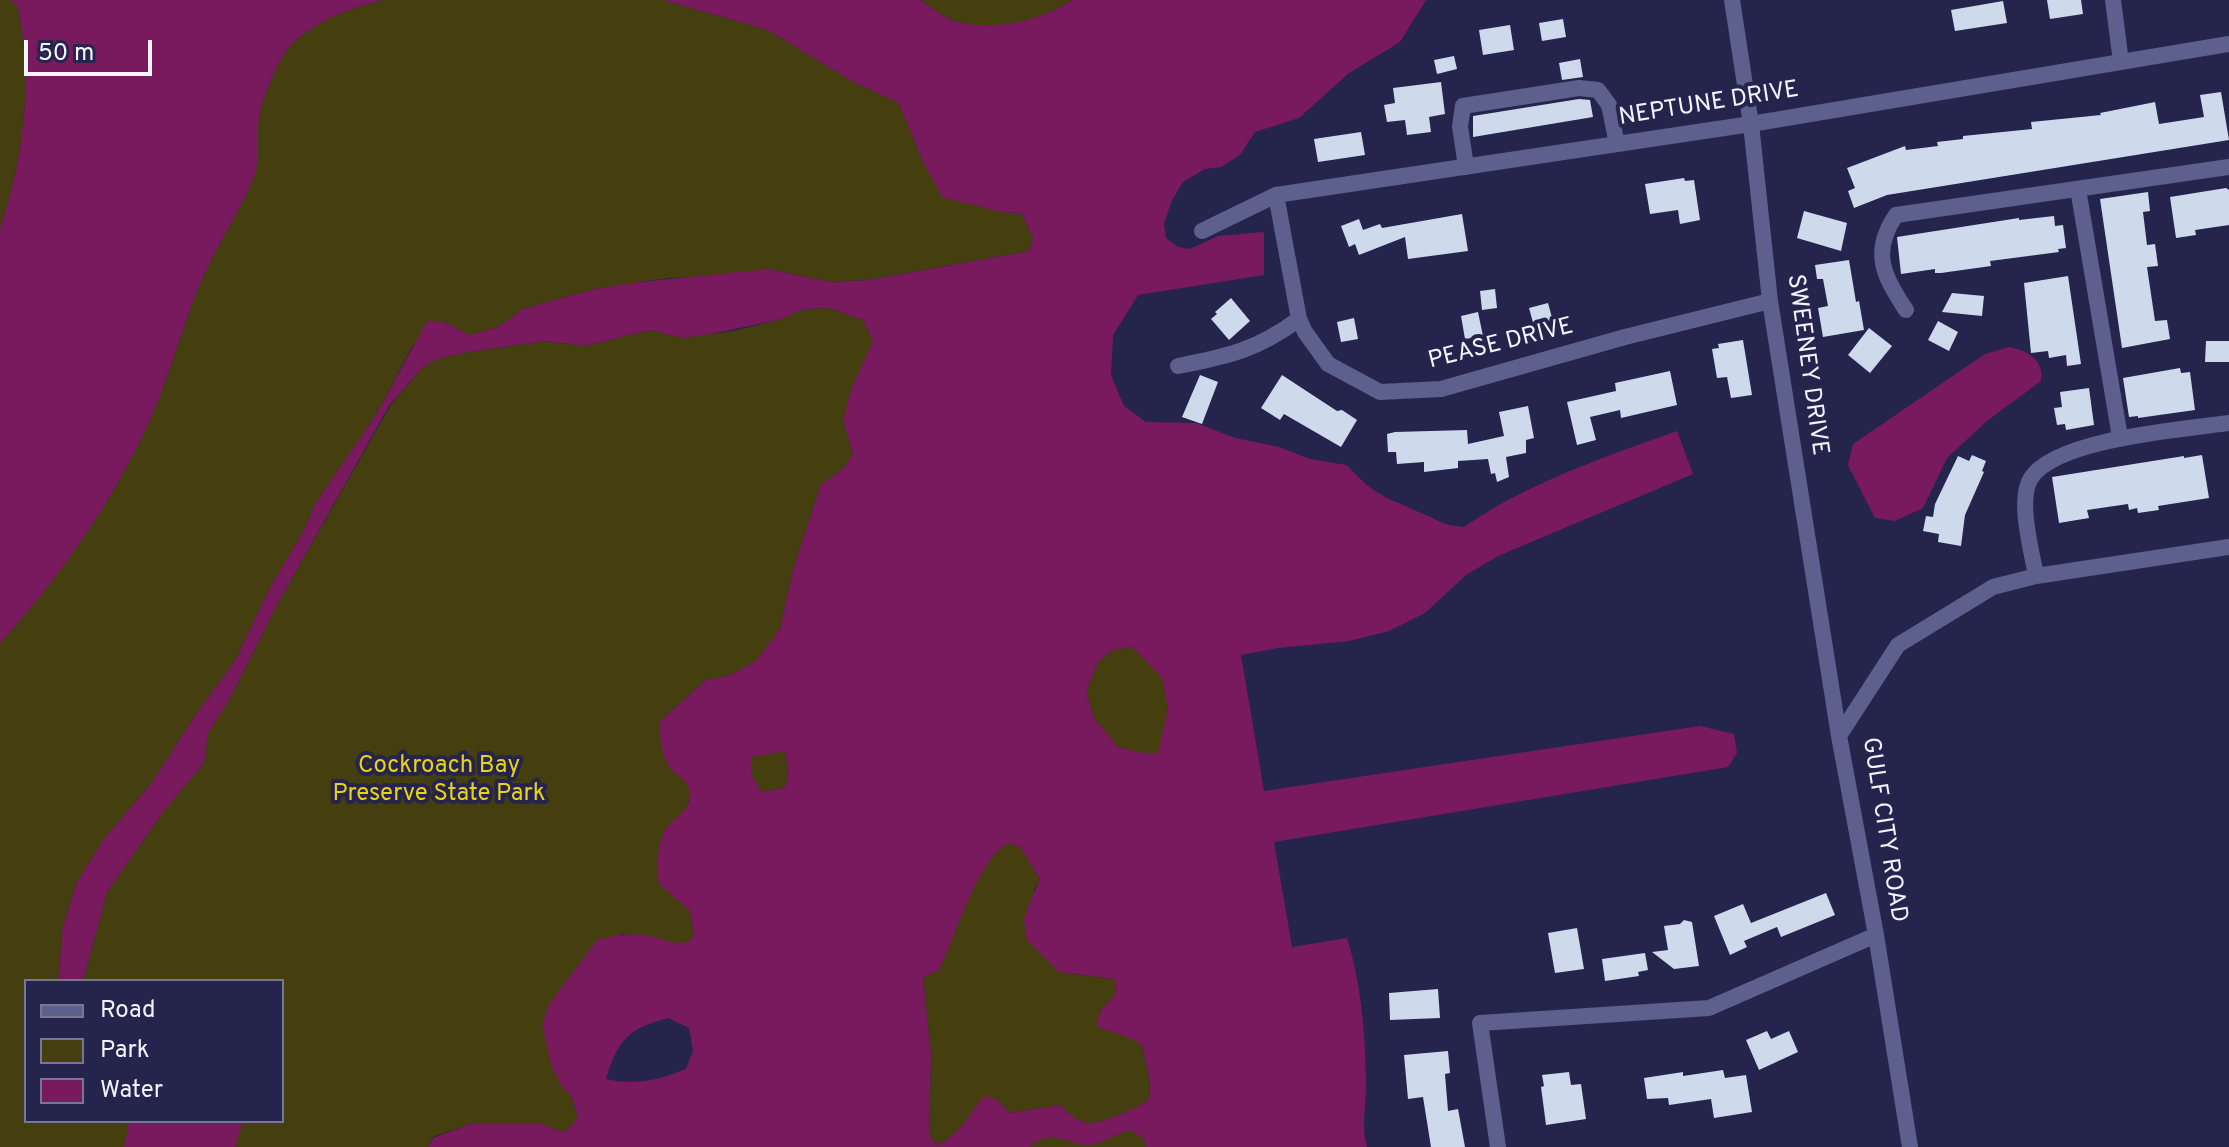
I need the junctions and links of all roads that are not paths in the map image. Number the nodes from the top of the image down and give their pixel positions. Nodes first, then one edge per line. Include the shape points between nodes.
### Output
1 (1732, 0) edge
2 (2113, 0) edge
3 (2229, 44) edge
4 (2121, 62) junction
5 (1751, 124) junction
6 (1617, 144) junction
7 (1466, 167) junction
8 (2229, 167) edge
9 (2078, 189) junction
10 (1276, 195) junction
11 (1202, 231) dead end
12 (1770, 301) junction
13 (1906, 310) dead end
14 (1299, 319) junction
15 (1178, 366) dead end
16 (2229, 423) edge
17 (2120, 437) junction
18 (2229, 547) edge
19 (2036, 576) junction
20 (1839, 736) junction
21 (1876, 935) junction
22 (1498, 1147) edge
23 (1910, 1147) edge

1 - 5 street, SWEENEY DRIVE
2 - 4 street
3 - 4 street, NEPTUNE DRIVE
4 - 5 street, NEPTUNE DRIVE
5 - 6 street, NEPTUNE DRIVE
5 - 12 street, SWEENEY DRIVE
6 - 7 street, NEPTUNE DRIVE
6 - 7 street via 1609,105 1598,90 1565,90 1463,106
7 - 10 street, NEPTUNE DRIVE
8 - 9 street
9 - 13 street via 1896,215 1883,234 1882,256 1888,281
9 - 17 street
10 - 11 street, NEPTUNE DRIVE
10 - 14 street, PEASE DRIVE
12 - 14 street, PEASE DRIVE via 1441,389 1380,392 1328,364
12 - 20 street, SWEENEY DRIVE
14 - 15 street via 1254,348
16 - 17 street
17 - 19 street via 2050,461 2030,479 2027,523
18 - 19 street, GULF CITY ROAD
19 - 20 street, GULF CITY ROAD via 1993,587 1898,645
20 - 21 street, GULF CITY ROAD
21 - 22 street via 1709,1008 1480,1023
21 - 23 street, GULF CITY ROAD

